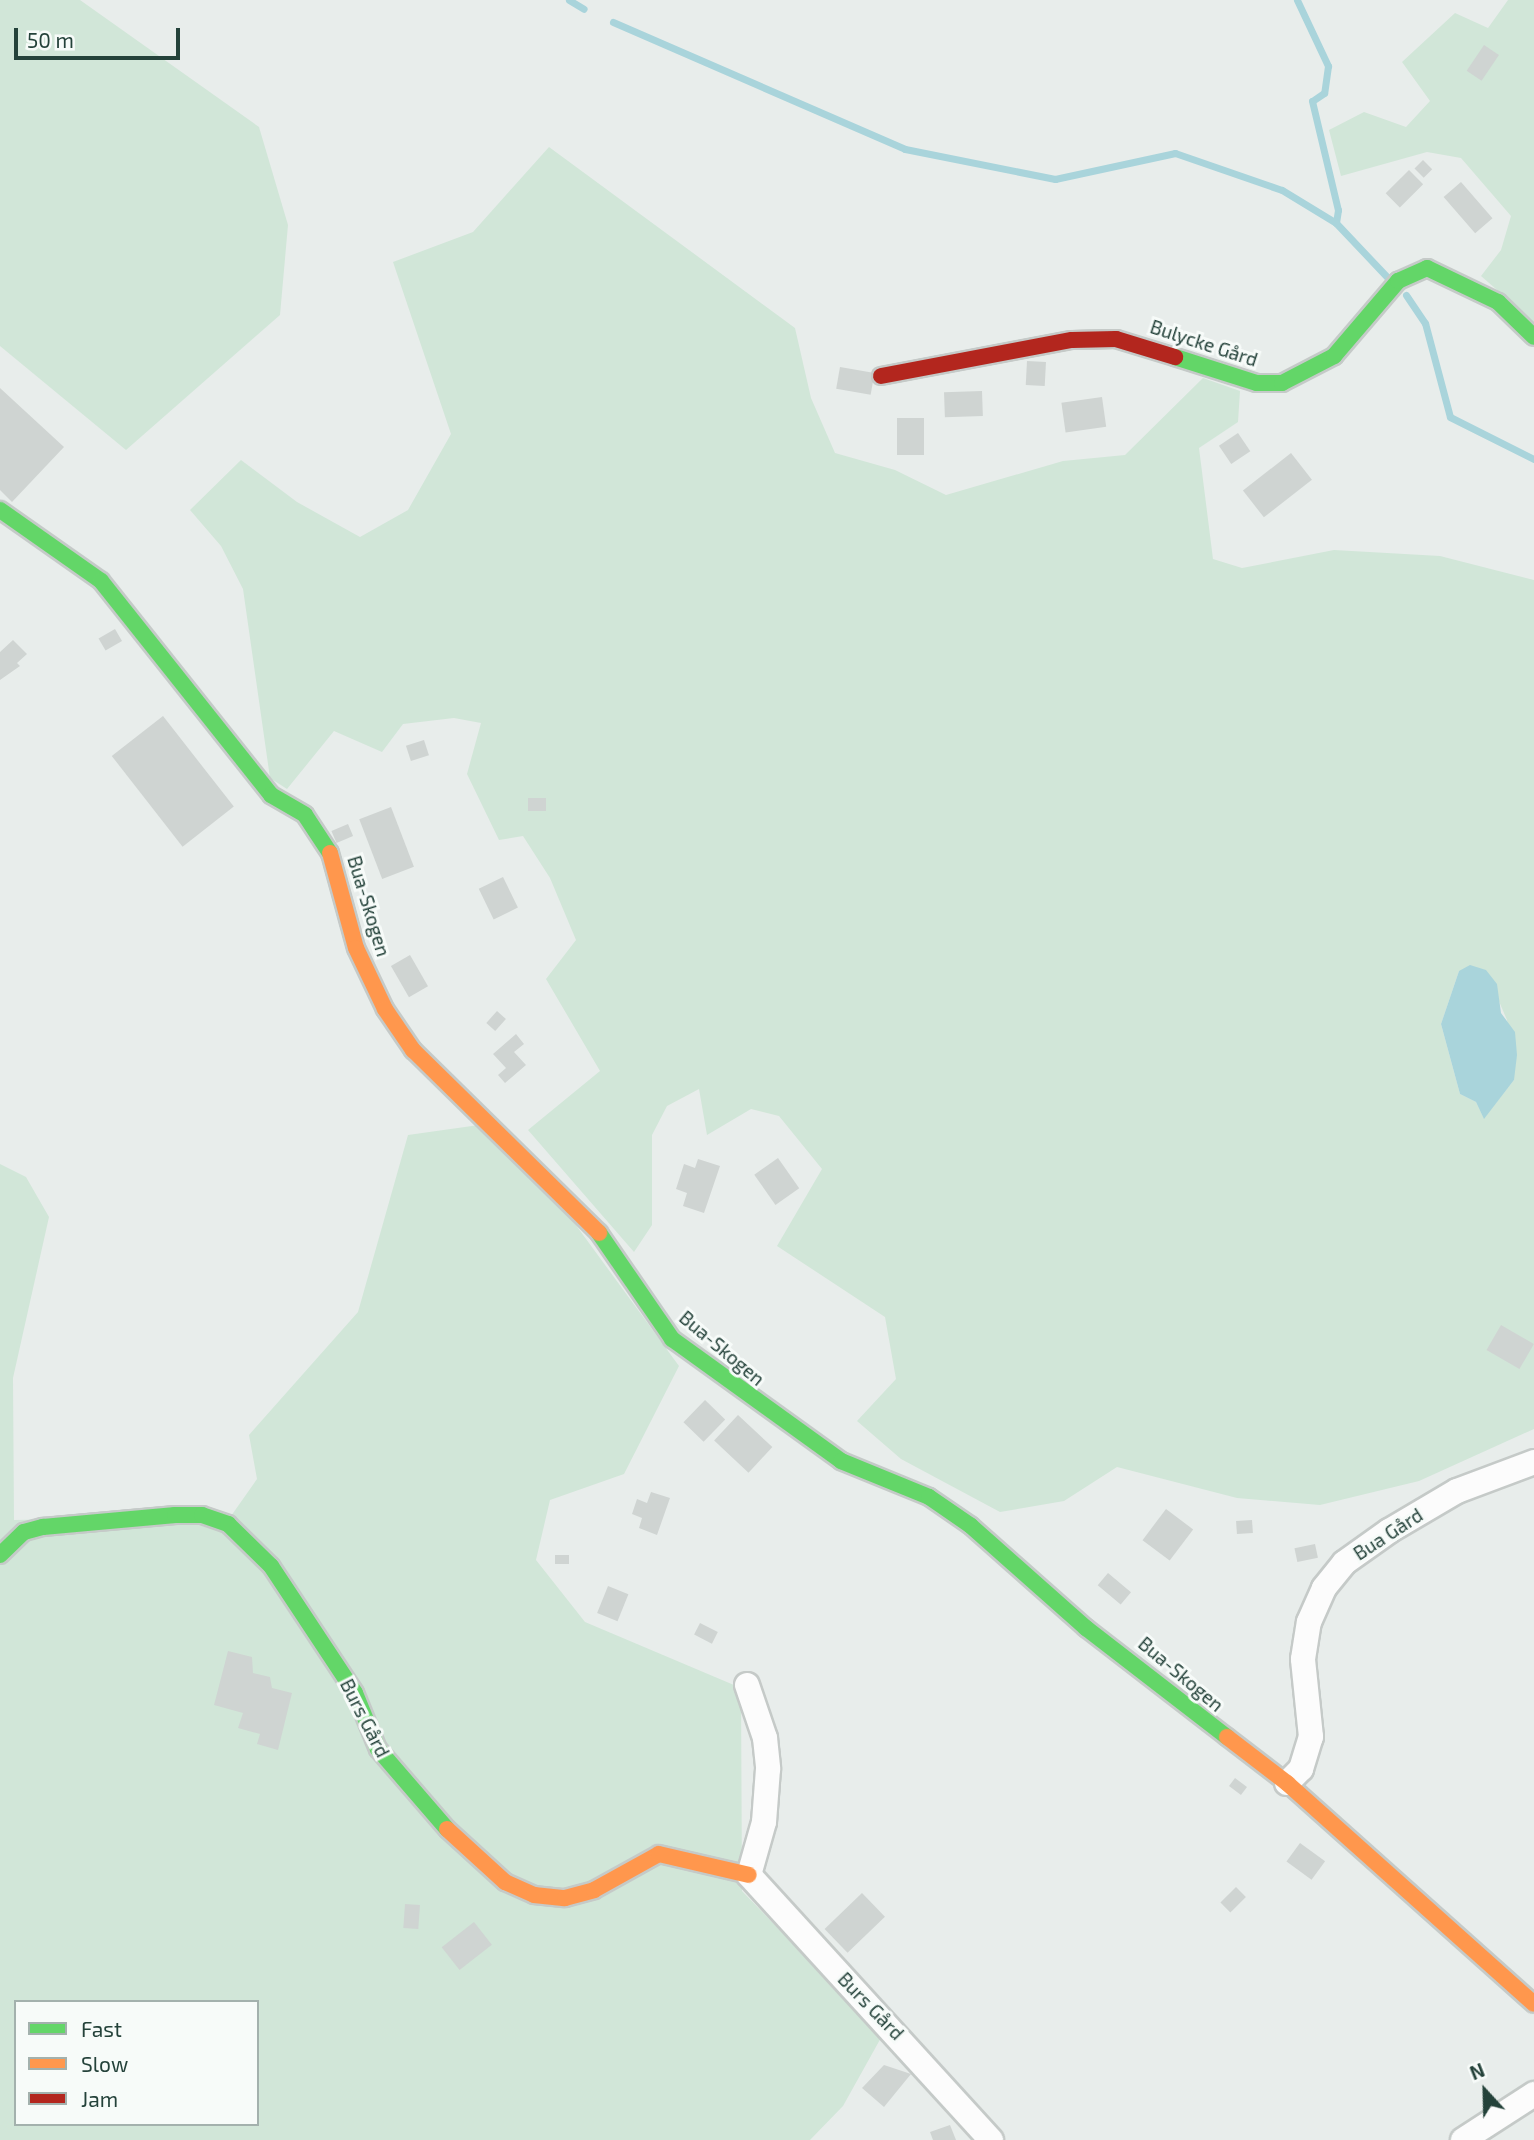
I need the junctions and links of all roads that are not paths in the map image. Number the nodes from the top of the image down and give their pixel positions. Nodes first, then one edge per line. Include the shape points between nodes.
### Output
1 (1534, 337) edge
2 (881, 376) dead end
3 (0, 510) edge
4 (1534, 1462) edge
5 (0, 1555) edge
6 (747, 1685) dead end
7 (1287, 1783) junction
8 (749, 1875) junction
9 (1534, 2004) edge
10 (1534, 2094) edge
11 (991, 2140) edge
12 (1463, 2140) edge

1 - 2 street, Bulycke Gård via 1498,302 1427,268 1398,281 1334,356 1282,383 1257,383 1116,339 1072,340
3 - 7 street, Bua-Skogen via 101,581 271,795 305,815 329,849 356,948 385,1009 413,1050 591,1219 632,1288 673,1339 841,1461 929,1497 971,1526 1077,1621
4 - 7 street, Bua Gård via 1457,1491 1389,1531 1344,1563 1324,1588 1309,1622 1303,1659 1311,1737 1301,1769
5 - 8 street, Burs Gård via 24,1532 43,1527 175,1515 202,1515 228,1524 271,1566 327,1647 355,1693 378,1749 398,1776 464,1847 505,1882 534,1895 565,1898 594,1890 659,1854
6 - 8 street via 765,1738 768,1769 764,1822
7 - 9 street, Bua-Skogen
8 - 11 street, Burs Gård via 948,2087
10 - 12 street

